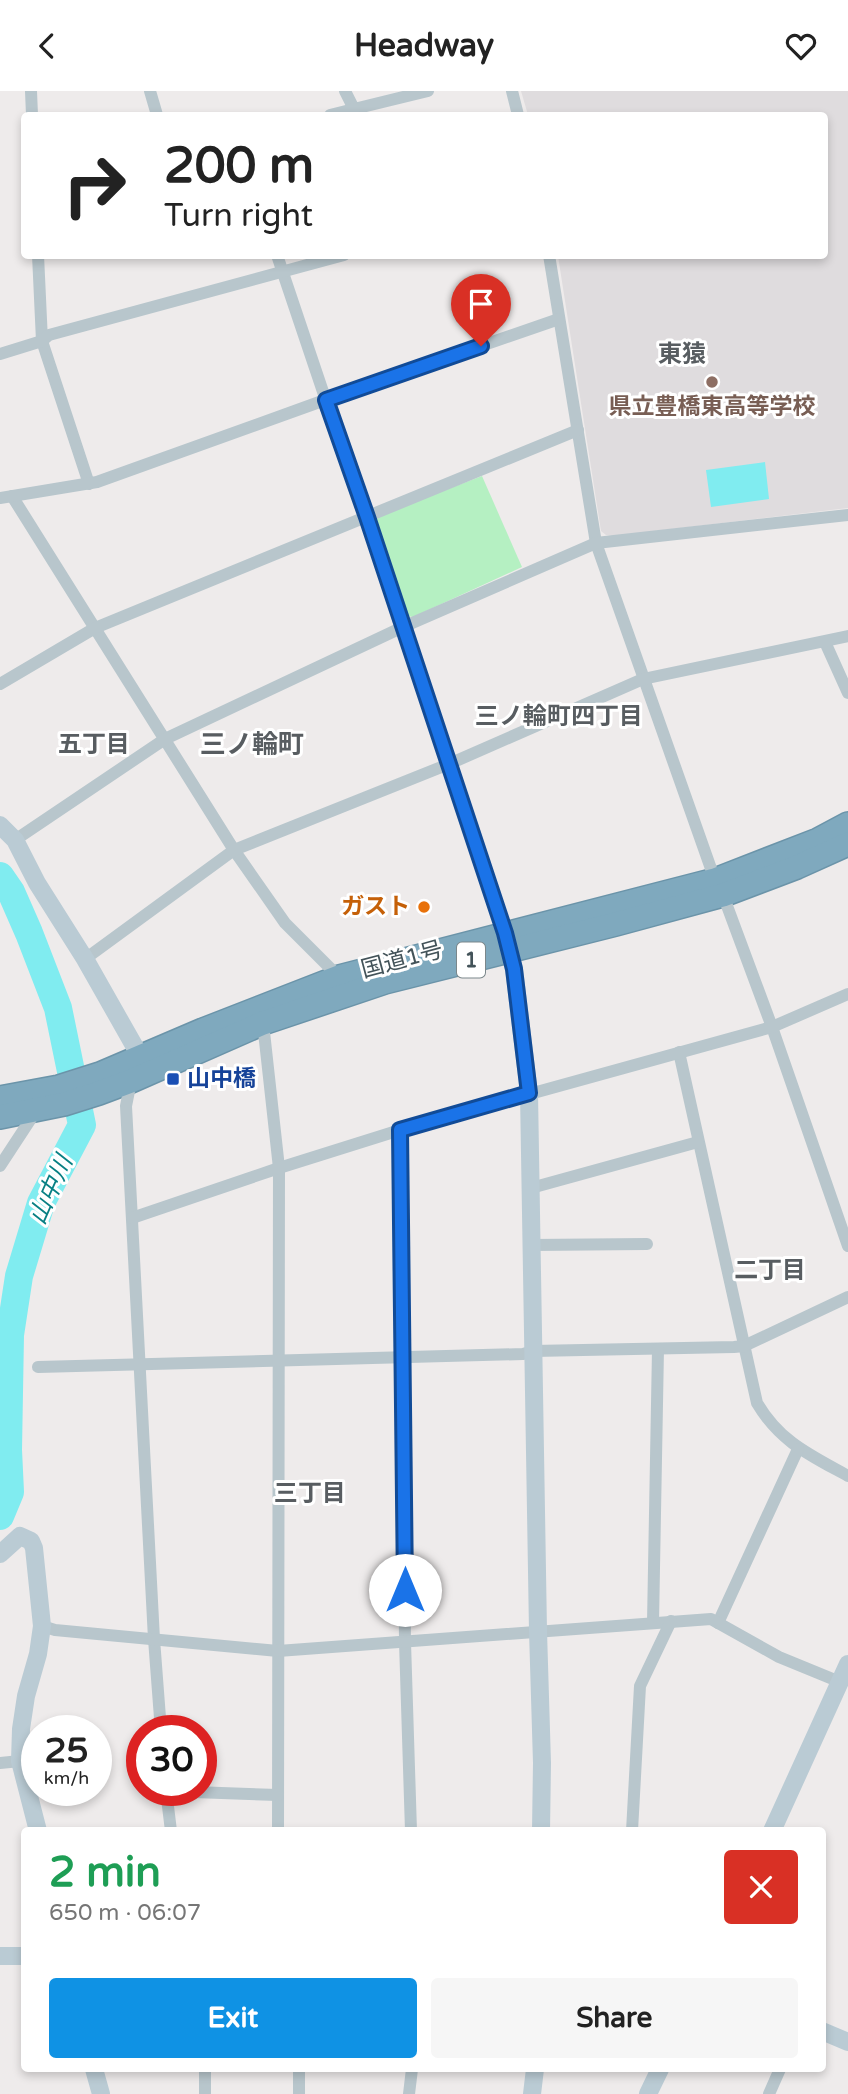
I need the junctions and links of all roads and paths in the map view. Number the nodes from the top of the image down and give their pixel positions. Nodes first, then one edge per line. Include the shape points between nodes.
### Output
1 (31, 91) edge
2 (150, 91) edge
3 (345, 91) edge
4 (428, 91) edge
5 (512, 91) edge
6 (354, 109) junction
7 (32, 112) edge
8 (156, 112) edge
9 (342, 112) edge
10 (517, 112) edge
11 (38, 259) edge
12 (279, 259) edge
13 (329, 259) edge
14 (550, 259) edge
15 (282, 272) junction
16 (558, 319) junction
17 (42, 341) junction
18 (0, 354) edge
19 (326, 400) junction
20 (578, 431) junction
21 (89, 484) junction
22 (6, 497) edge
23 (848, 515) edge
24 (367, 517) junction
25 (596, 543) junction
26 (403, 627) junction
27 (95, 628) junction
28 (848, 636) edge
29 (825, 642) junction
30 (643, 678) junction
31 (0, 684) edge
32 (848, 692) edge
33 (165, 739) junction
34 (449, 764) junction
35 (848, 824) edge
36 (0, 825) edge
37 (15, 839) junction
38 (848, 844) edge
39 (234, 850) junction
40 (719, 887) junction
41 (508, 941) junction
42 (85, 959) junction
43 (339, 977) junction
44 (848, 994) edge
45 (263, 1023) junction
46 (772, 1027) junction
47 (679, 1052) junction
48 (140, 1056) junction
49 (131, 1081) junction
50 (99, 1083) junction
51 (529, 1093) junction
52 (0, 1098) edge
53 (34, 1101) junction
54 (0, 1117) edge
55 (400, 1130) junction
56 (698, 1142) junction
57 (0, 1166) edge
58 (279, 1168) junction
59 (531, 1188) junction
60 (132, 1218) junction
61 (647, 1244) dead end
62 (531, 1245) junction
63 (848, 1246) edge
64 (848, 1297) edge
65 (744, 1346) junction
66 (658, 1349) junction
67 (533, 1351) junction
68 (404, 1358) junction
69 (278, 1362) junction
70 (141, 1365) junction
71 (38, 1367) dead end
72 (798, 1449) junction
73 (848, 1476) edge
74 (0, 1554) edge
75 (671, 1622) junction
76 (653, 1623) junction
77 (718, 1623) junction
78 (43, 1626) junction
79 (538, 1632) junction
80 (154, 1639) junction
81 (405, 1642) junction
82 (278, 1651) junction
83 (848, 1664) edge
84 (840, 1682) junction
85 (161, 1715) edge
86 (20, 1761) junction
87 (0, 1763) edge
88 (217, 1793) edge
89 (278, 1795) junction
90 (168, 1806) edge
91 (37, 1827) edge
92 (170, 1827) edge
93 (278, 1827) edge
94 (411, 1827) edge
95 (541, 1827) edge
96 (632, 1827) edge
97 (774, 1827) edge
98 (21, 1955) edge
99 (0, 1956) edge
100 (826, 2033) edge
101 (848, 2042) edge
102 (95, 2072) edge
103 (205, 2072) edge
104 (299, 2072) edge
105 (412, 2072) edge
106 (535, 2072) edge
107 (659, 2072) edge
108 (779, 2072) edge
109 (100, 2094) edge
110 (205, 2094) edge
111 (299, 2094) edge
112 (410, 2094) edge
113 (532, 2094) edge
114 (648, 2094) edge
115 (769, 2094) edge

1 - 7 street
2 - 8 street
3 - 6 street
4 - 6 street
5 - 10 street
6 - 9 street
11 - 17 street
12 - 15 street
13 - 15 street
14 - 16 street
15 - 17 street via 49,335
15 - 19 street
16 - 19 street
16 - 20 street
17 - 18 street
17 - 21 street
19 - 21 street
19 - 24 street
20 - 24 street
20 - 25 street
21 - 22 street
22 - 27 street
23 - 25 street
24 - 26 street
24 - 27 street
25 - 26 street
25 - 30 street
26 - 33 street
26 - 34 street
27 - 31 street
27 - 33 street
28 - 29 street
29 - 30 street
29 - 32 street
30 - 34 street
30 - 40 street
33 - 37 street
33 - 39 street
34 - 39 street
34 - 41 street
35 - 40 highway, 国道1号 / 1
36 - 37 street
37 - 42 street
38 - 40 highway, 国道1号 / 1 via 797,867
39 - 42 street
39 - 43 street via 285,923
40 - 41 highway, 国道1号 / 1 via 616,924
40 - 46 street
41 - 43 highway, 国道1号 / 1
41 - 45 highway, 国道1号 / 1
41 - 51 street
42 - 48 street
43 - 48 highway, 国道1号 / 1
44 - 46 street
45 - 49 highway, 国道1号 / 1
45 - 58 street
46 - 47 street
46 - 63 street
47 - 51 street
47 - 56 street
48 - 50 highway, 国道1号 / 1
49 - 50 highway, 国道1号 / 1
49 - 60 street via 126,1106
50 - 53 highway, 国道1号 / 1
51 - 55 street
51 - 59 street
52 - 53 highway, 国道1号 / 1
53 - 54 highway, 国道1号 / 1
53 - 57 street
55 - 58 street
55 - 68 street
56 - 59 street
56 - 65 street
58 - 60 street
58 - 69 street
59 - 62 street
60 - 70 street
61 - 62 street
62 - 67 street
64 - 65 street
65 - 66 street
65 - 72 street via 757,1403 776,1430
66 - 67 street
66 - 76 street
67 - 68 street
67 - 79 street
68 - 69 street
68 - 81 street
69 - 70 street
69 - 82 street
70 - 71 street
70 - 80 street
72 - 73 street
72 - 77 street
74 - 78 street via 20,1536 31,1541
75 - 76 street
75 - 77 street via 711,1619
75 - 96 street via 640,1686
76 - 79 street
77 - 84 street via 779,1657
78 - 80 street
78 - 86 street via 26,1696
79 - 81 street
79 - 95 street
80 - 82 street
80 - 85 street
81 - 82 street
81 - 94 street
82 - 89 street
83 - 84 street
84 - 97 street
86 - 87 street
86 - 91 street
88 - 89 street
89 - 93 street
90 - 92 street
98 - 99 street
100 - 101 street
102 - 109 street
103 - 110 street
104 - 111 street
105 - 112 street
106 - 113 street
107 - 114 street
108 - 115 street

